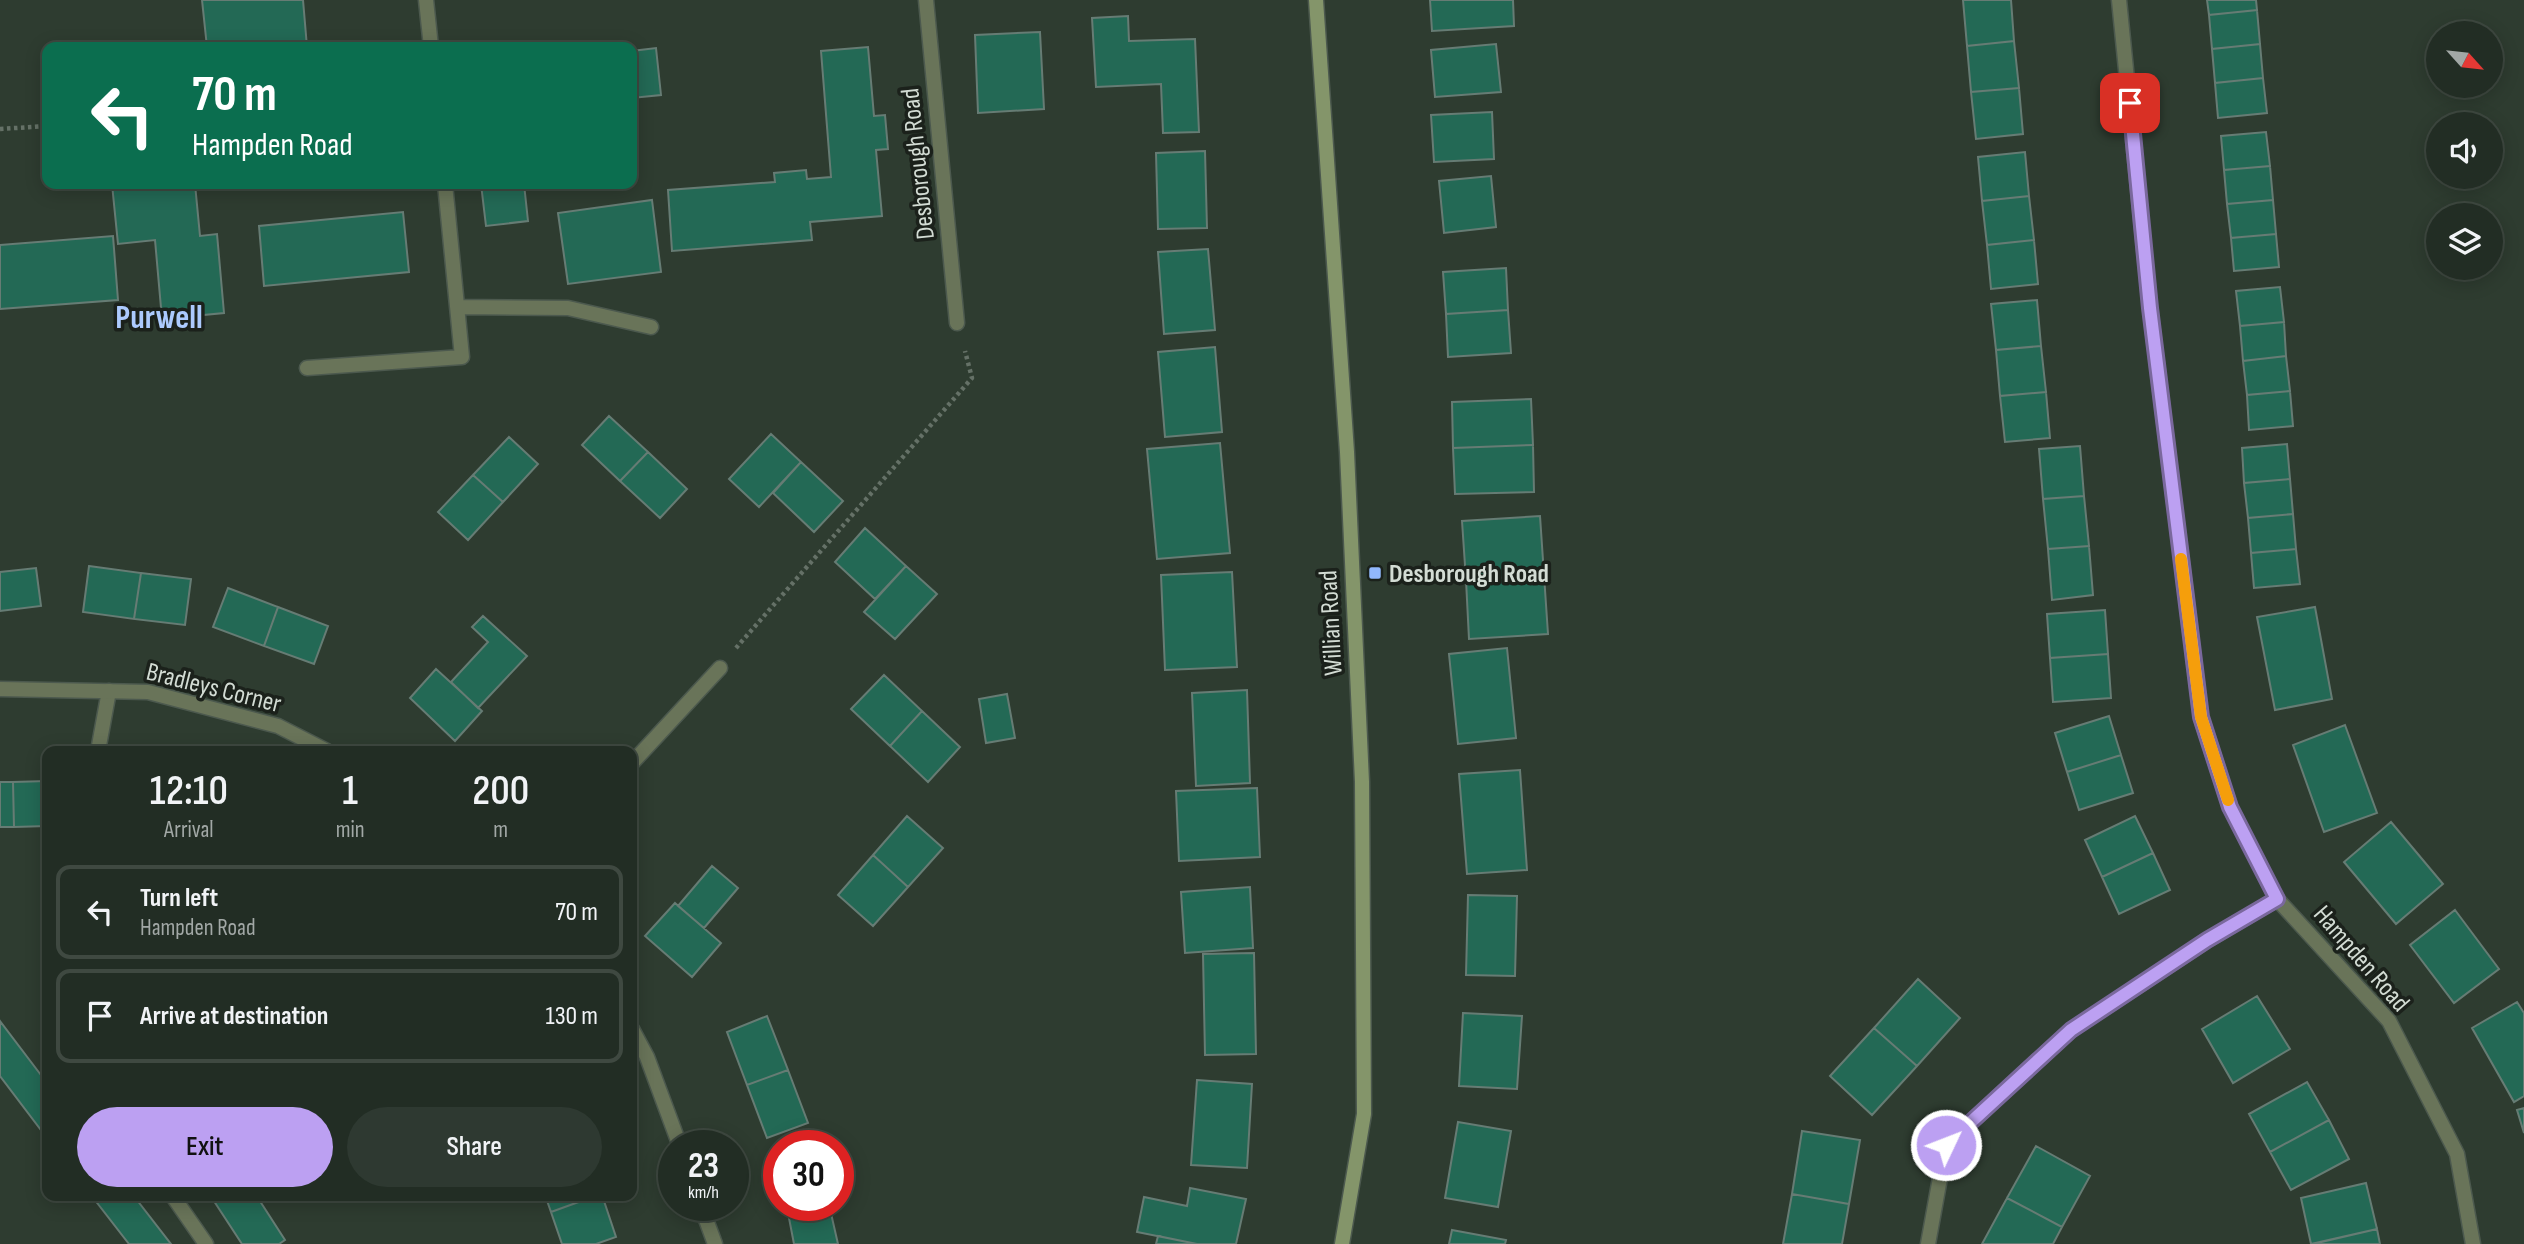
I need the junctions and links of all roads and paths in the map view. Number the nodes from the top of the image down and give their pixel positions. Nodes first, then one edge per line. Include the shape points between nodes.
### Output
1 (426, 0) edge
2 (926, 0) edge
3 (1316, 0) edge
4 (2119, 0) edge
5 (430, 42) edge
6 (42, 126) edge
7 (0, 129) edge
8 (445, 189) edge
9 (457, 307) junction
10 (957, 323) joint
11 (651, 327) dead end
12 (307, 368) dead end
13 (720, 668) joint
14 (0, 689) edge
15 (109, 691) junction
16 (98, 746) edge
17 (317, 746) edge
18 (637, 758) edge
19 (2277, 899) junction
20 (637, 1038) edge
21 (674, 1130) edge
22 (176, 1201) edge
23 (707, 1221) edge
24 (206, 1244) edge
25 (715, 1244) edge
26 (1342, 1244) edge
27 (1928, 1244) edge
28 (2473, 1244) edge

1 - 5 street
2 - 10 street, Desborough Road
3 - 26 street, Willian Road via 1347,452 1362,782 1364,1114
4 - 19 street, Hampden Road via 2150,308 2201,717 2230,807
6 - 7 path
8 - 9 street
9 - 11 street via 568,308
9 - 12 street via 462,357
10 - 13 path via 972,378
13 - 18 street
14 - 15 street, Bradleys Corner
15 - 16 street
15 - 17 street, Bradleys Corner via 148,692 278,726
19 - 27 street via 2071,1030 1946,1145
19 - 28 street, Hampden Road via 2389,1021 2456,1154
20 - 21 street
22 - 24 street
23 - 25 street

